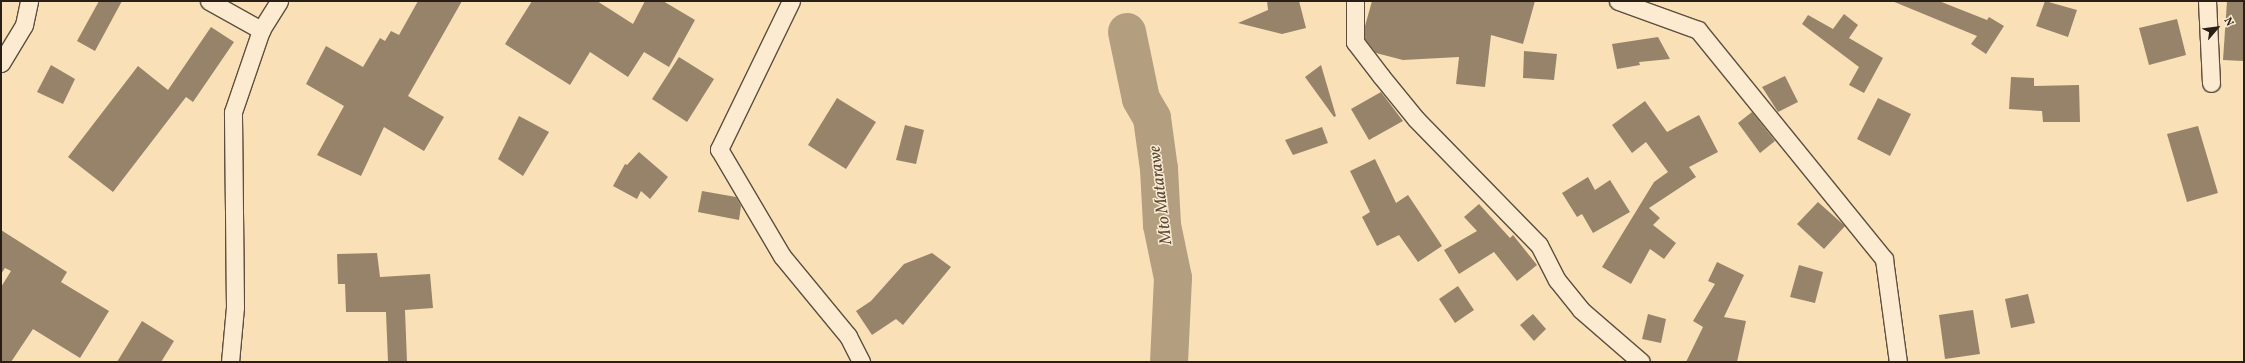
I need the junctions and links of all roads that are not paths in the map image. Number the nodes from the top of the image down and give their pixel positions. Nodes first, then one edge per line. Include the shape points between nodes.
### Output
1 (29, 1) edge
2 (209, 1) edge
3 (280, 1) edge
4 (791, 1) edge
5 (1355, 1) edge
6 (1618, 1) edge
7 (2207, 1) edge
8 (261, 30) junction
9 (1, 63) edge
10 (2211, 83) dead end
11 (230, 362) edge
12 (860, 362) edge
13 (1641, 362) edge
14 (1898, 362) edge

1 - 9 street via 24,25
2 - 8 street
3 - 8 street
4 - 12 street via 719,149 782,256 848,336
5 - 13 street via 1355,42 1381,76 1416,119 1539,245 1557,280 1582,310
6 - 14 street via 1698,30 1884,259
7 - 10 street
8 - 11 street via 233,112 235,307

